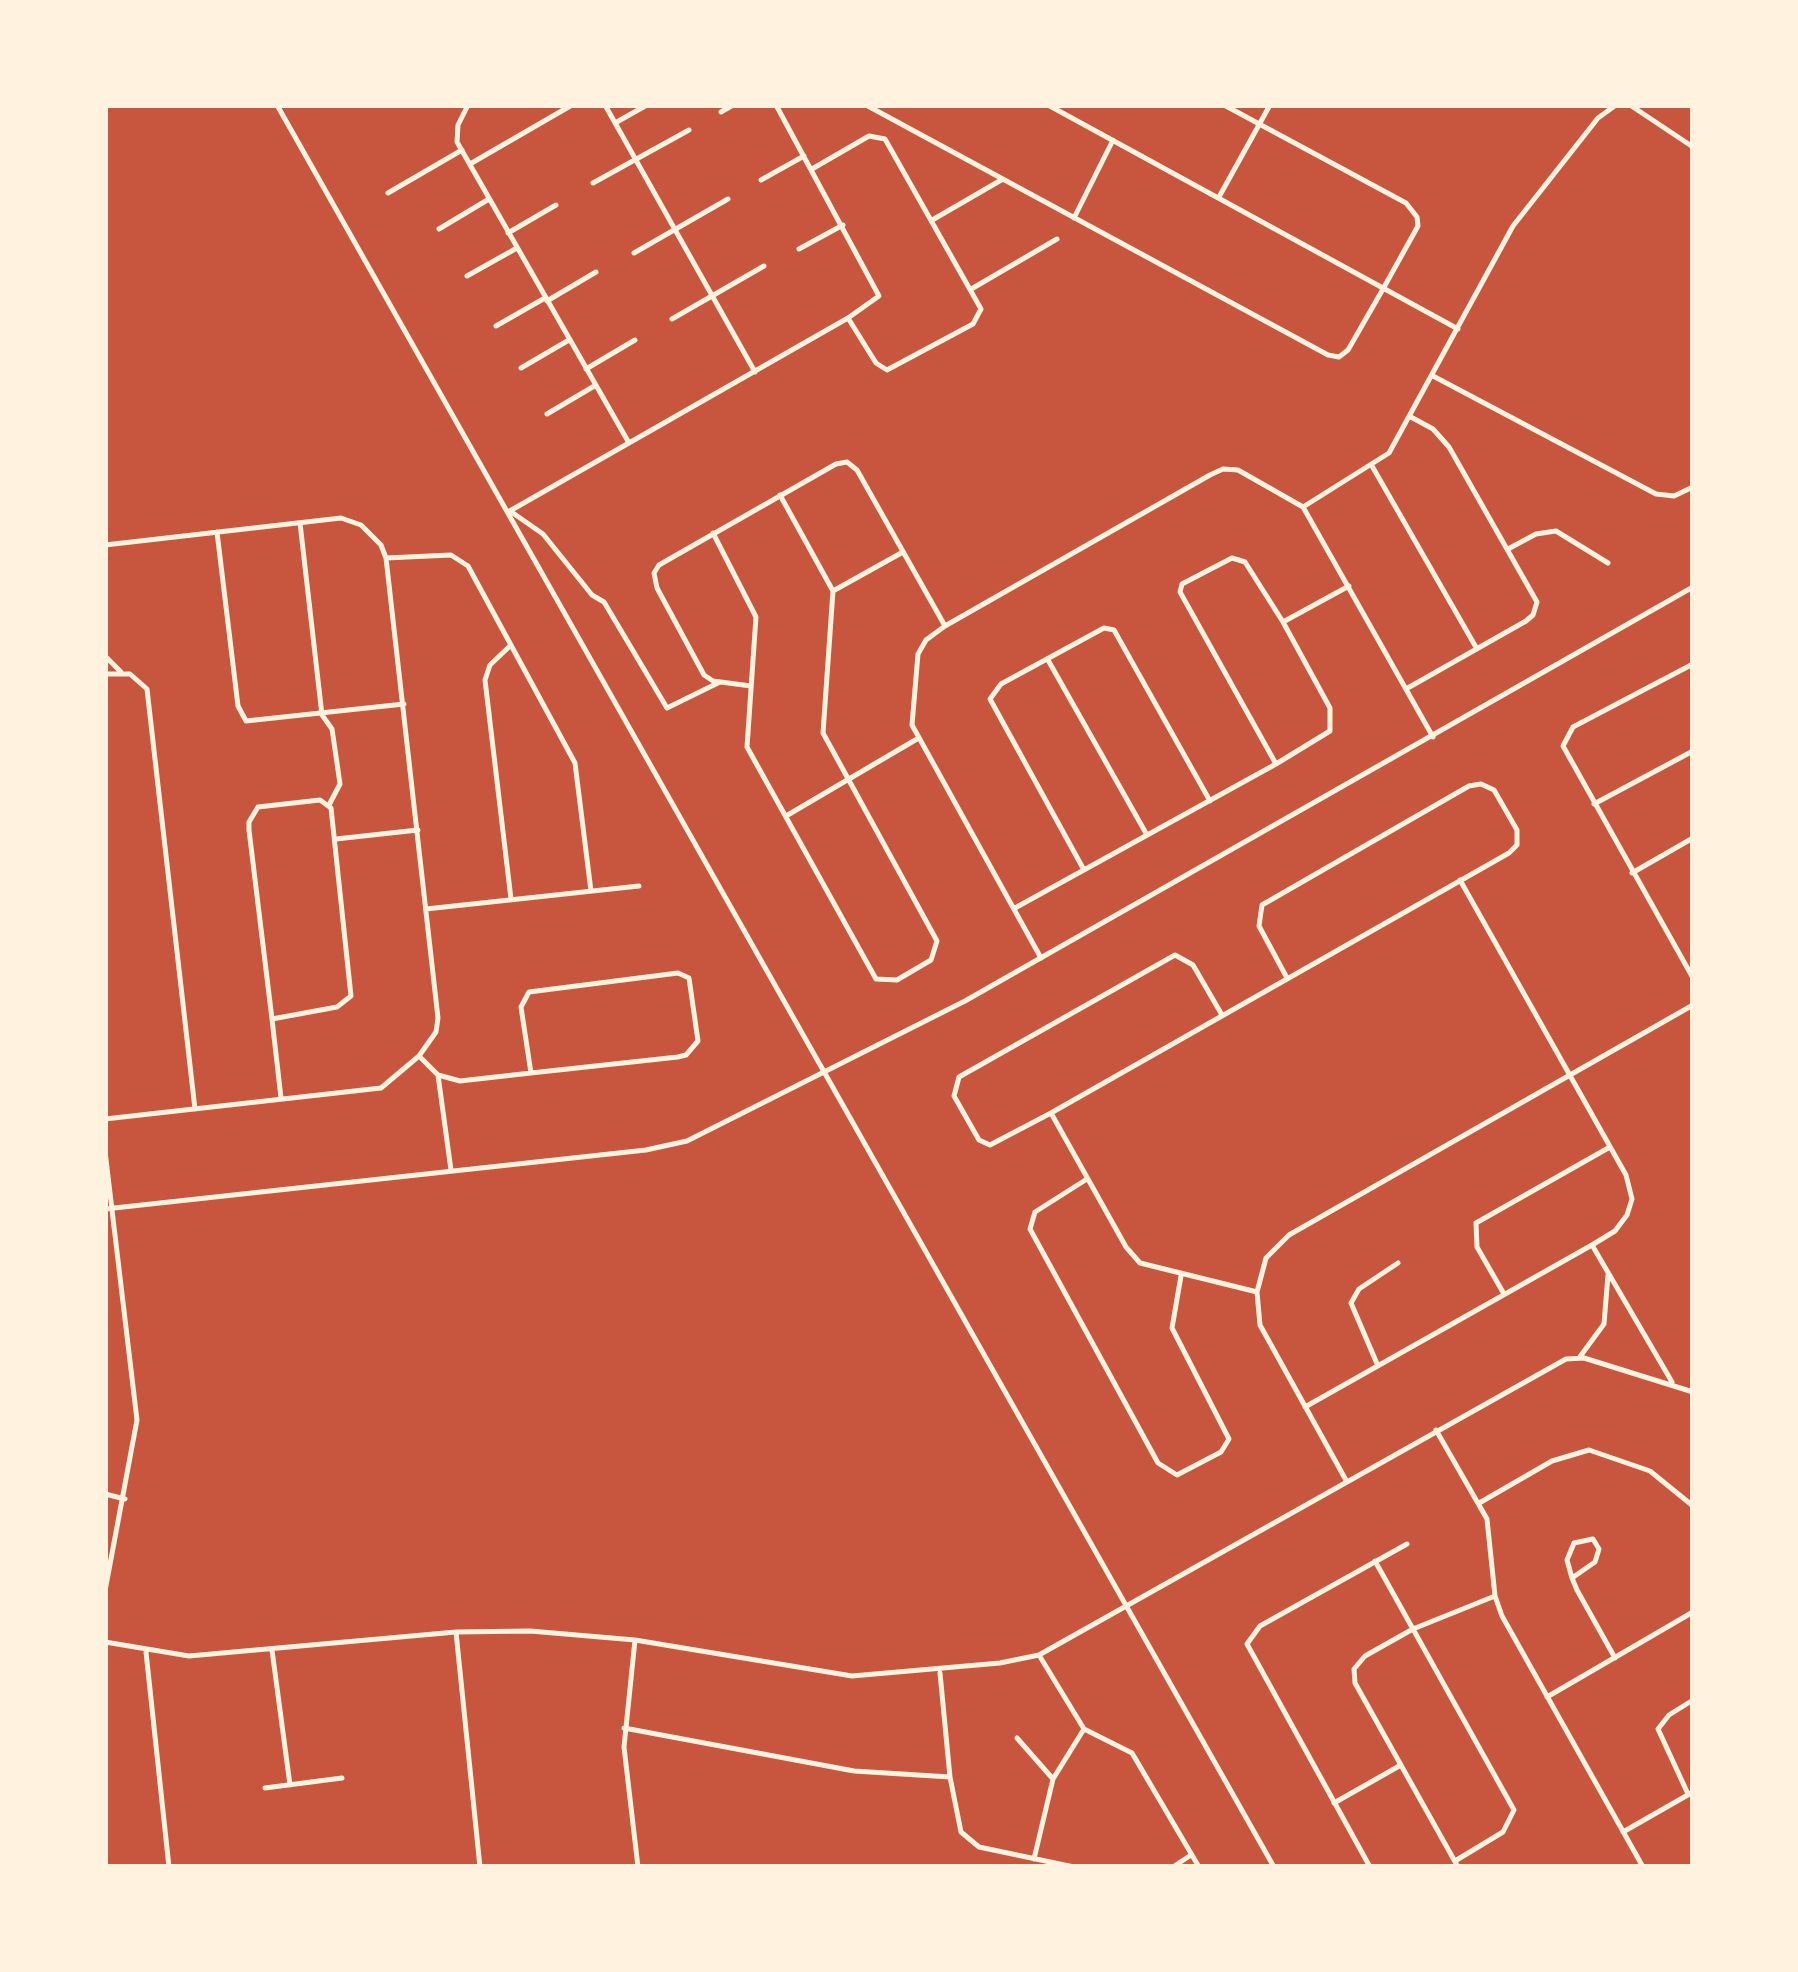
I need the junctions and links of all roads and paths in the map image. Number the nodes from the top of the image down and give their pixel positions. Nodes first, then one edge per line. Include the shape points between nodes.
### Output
1 (277, 105) edge
2 (468, 105) edge
3 (572, 105) edge
4 (605, 105) edge
5 (646, 105) edge
6 (733, 105) edge
7 (776, 105) edge
8 (866, 105) edge
9 (1048, 105) edge
10 (1224, 105) edge
11 (1270, 105) edge
12 (1616, 105) edge
13 (1630, 105) edge
14 (721, 112) dead end
15 (615, 122) junction
16 (1259, 125) junction
17 (689, 130) dead end
18 (1114, 140) junction
19 (1693, 147) edge
20 (462, 150) junction
21 (804, 156) junction
22 (636, 160) junction
23 (470, 164) junction
24 (812, 169) junction
25 (1003, 179) junction
26 (761, 180) dead end
27 (593, 183) dead end
28 (388, 192) dead end
29 (1219, 198) junction
30 (490, 199) junction
31 (728, 199) dead end
32 (556, 205) dead end
33 (1074, 218) junction
34 (934, 219) junction
35 (843, 225) junction
36 (439, 229) dead end
37 (675, 230) junction
38 (508, 233) junction
39 (1057, 240) dead end
40 (516, 248) junction
41 (799, 249) dead end
42 (634, 253) dead end
43 (764, 266) dead end
44 (596, 272) dead end
45 (467, 276) dead end
46 (973, 288) junction
47 (1384, 288) junction
48 (712, 296) junction
49 (546, 300) junction
50 (848, 318) junction
51 (672, 319) dead end
52 (496, 326) dead end
53 (1458, 330) junction
54 (569, 340) junction
55 (635, 340) dead end
56 (521, 368) dead end
57 (586, 369) junction
58 (754, 372) junction
59 (1433, 376) junction
60 (596, 385) junction
61 (547, 414) dead end
62 (1410, 416) junction
63 (630, 444) junction
64 (1372, 466) junction
65 (1693, 487) edge
66 (780, 496) junction
67 (1303, 506) junction
68 (508, 512) junction
69 (300, 523) junction
70 (217, 532) junction
71 (713, 534) junction
72 (105, 545) edge
73 (1508, 550) junction
74 (903, 552) junction
75 (386, 558) junction
76 (1608, 564) dead end
77 (1349, 586) junction
78 (1693, 587) edge
79 (834, 591) junction
80 (1283, 622) junction
81 (945, 626) junction
82 (511, 645) junction
83 (1477, 649) junction
84 (105, 656) edge
85 (1048, 660) junction
86 (1693, 664) edge
87 (121, 672) junction
88 (105, 674) edge
89 (720, 682) junction
90 (750, 686) junction
91 (1406, 689) junction
92 (404, 704) junction
93 (322, 715) junction
94 (1433, 736) junction
95 (918, 738) junction
96 (1693, 751) edge
97 (1276, 764) junction
98 (848, 780) junction
99 (1210, 800) junction
100 (329, 805) junction
101 (1594, 805) junction
102 (786, 816) junction
103 (418, 830) junction
104 (1148, 835) junction
105 (335, 838) junction
106 (1693, 838) edge
107 (1084, 870) junction
108 (1632, 873) junction
109 (1460, 880) junction
110 (639, 886) dead end
111 (591, 891) junction
112 (510, 899) junction
113 (1015, 908) junction
114 (426, 909) junction
115 (1042, 958) junction
116 (1287, 978) junction
117 (1693, 978) edge
118 (1693, 1005) edge
119 (1222, 1014) junction
120 (272, 1020) junction
121 (419, 1056) junction
122 (823, 1070) junction
123 (530, 1074) junction
124 (438, 1075) junction
125 (1570, 1076) junction
126 (281, 1098) junction
127 (195, 1109) junction
128 (1051, 1113) junction
129 (105, 1119) edge
130 (1610, 1147) junction
131 (105, 1151) edge
132 (451, 1170) junction
133 (1087, 1180) junction
134 (108, 1209) edge
135 (1592, 1245) junction
136 (1398, 1264) dead end
137 (1607, 1271) junction
138 (1181, 1276) junction
139 (1258, 1292) junction
140 (1504, 1294) junction
141 (1579, 1358) junction
142 (1378, 1366) junction
143 (1673, 1384) junction
144 (1693, 1392) edge
145 (1305, 1407) junction
146 (1436, 1430) junction
147 (1347, 1482) junction
148 (105, 1494) edge
149 (125, 1500) junction
150 (1480, 1502) junction
151 (1693, 1506) edge
152 (1407, 1544) dead end
153 (1375, 1561) junction
154 (1572, 1578) junction
155 (105, 1590) edge
156 (1495, 1596) junction
157 (1126, 1606) junction
158 (1693, 1612) edge
159 (1413, 1629) junction
160 (456, 1632) junction
161 (635, 1640) junction
162 (105, 1642) edge
163 (272, 1650) junction
164 (146, 1652) junction
165 (1039, 1655) junction
166 (1616, 1658) junction
167 (940, 1672) junction
168 (1547, 1697) junction
169 (1693, 1700) edge
170 (624, 1728) junction
171 (1084, 1729) junction
172 (1017, 1738) dead end
173 (1401, 1765) junction
174 (950, 1777) junction
175 (342, 1778) dead end
176 (1053, 1780) junction
177 (290, 1785) junction
178 (265, 1788) dead end
179 (1691, 1793) edge
180 (1334, 1803) junction
181 (1623, 1832) junction
182 (1192, 1855) junction
183 (1034, 1859) junction
184 (1456, 1864) edge
185 (169, 1867) edge
186 (316, 1867) edge
187 (345, 1867) edge
188 (480, 1867) edge
189 (638, 1867) edge
190 (1074, 1867) edge
191 (1173, 1867) edge
192 (1199, 1867) edge
193 (1274, 1867) edge
194 (1370, 1867) edge
195 (1642, 1867) edge

1 - 68 street
2 - 20 street via 455,134
3 - 23 street
4 - 15 street
5 - 15 street
6 - 14 street
7 - 21 street
8 - 25 street
9 - 18 street
10 - 16 street
11 - 16 street
12 - 53 street via 1524,210
13 - 19 street
15 - 22 street
16 - 29 street
16 - 47 street via 1413,210 1418,226
17 - 22 street
18 - 29 street
18 - 33 street
20 - 23 street
20 - 28 street
21 - 24 street
21 - 26 street
22 - 27 street
22 - 37 street
23 - 30 street
24 - 34 street via 880,136
24 - 35 street
25 - 33 street
25 - 34 street
29 - 47 street
30 - 36 street
30 - 38 street
31 - 37 street
32 - 38 street
33 - 47 street via 1334,357 1348,350
34 - 46 street
35 - 41 street
35 - 50 street via 879,290 876,300
37 - 42 street
37 - 48 street
38 - 40 street
39 - 46 street
40 - 45 street
40 - 49 street
43 - 48 street
44 - 49 street
46 - 50 street via 982,309 977,321 890,370 876,363
47 - 53 street
48 - 51 street
48 - 58 street
49 - 52 street
49 - 54 street
50 - 58 street
53 - 59 street
54 - 56 street
54 - 57 street
55 - 57 street
57 - 60 street
58 - 63 street
59 - 62 street
59 - 65 street via 1656,494 1674,496
60 - 61 street
60 - 63 street
62 - 64 street via 1389,452
62 - 73 street via 1444,439
63 - 68 street
64 - 67 street
64 - 83 street
66 - 71 street
66 - 74 street via 846,462 857,470
66 - 79 street
67 - 77 street
67 - 81 street via 1238,470 1223,469
68 - 89 street via 544,534 604,602 667,708
68 - 122 street
69 - 70 street
69 - 75 street via 353,520
69 - 93 street
70 - 72 street
70 - 93 street via 240,714 252,722
71 - 89 street via 659,565 654,579 701,670
71 - 90 street via 755,609
73 - 76 street via 1556,531
73 - 83 street via 1537,609
74 - 79 street
74 - 81 street
75 - 82 street via 463,560
75 - 92 street
77 - 80 street
77 - 91 street
78 - 94 street
79 - 98 street via 821,725
80 - 97 street via 1333,720 1326,734
80 - 97 street via 1241,560 1224,561 1179,588
81 - 95 street via 918,654 910,710
82 - 111 street via 575,762
82 - 112 street via 485,680
83 - 91 street
84 - 87 street
85 - 99 street via 1112,627
85 - 104 street
85 - 107 street via 996,688 991,706
86 - 101 street via 1566,734 1564,752
87 - 88 street
87 - 127 street via 147,689
89 - 90 street
90 - 102 street via 747,747
91 - 94 street
92 - 93 street
92 - 103 street
93 - 100 street via 332,729 340,784
94 - 115 street
95 - 98 street
95 - 113 street
96 - 101 street
97 - 99 street
98 - 102 street
98 - 102 street via 936,942 931,960 897,980 876,979
99 - 104 street
100 - 105 street
100 - 120 street via 315,799 258,808 250,816
101 - 108 street
103 - 105 street
103 - 114 street
104 - 107 street
105 - 120 street via 351,996 337,1007
106 - 108 street
107 - 113 street
108 - 117 street
109 - 116 street
109 - 116 street via 1510,853 1518,838 1494,790 1481,784 1262,905 1258,926
109 - 125 street
110 - 111 street
111 - 112 street
112 - 114 street
113 - 115 street
114 - 121 street via 438,1018
115 - 122 street
116 - 119 street
118 - 125 street
119 - 128 street
119 - 128 street via 1189,960 1175,955 959,1077 954,1096 984,1144 997,1144
120 - 126 street
121 - 124 street
121 - 126 street via 381,1088
122 - 132 street via 666,1147
122 - 157 street
123 - 123 street via 692,1052 698,1040 689,978 529,992 521,1006
123 - 124 street via 460,1080
124 - 132 street
125 - 130 street
125 - 139 street via 1290,1235 1266,1258
126 - 127 street
127 - 129 street
128 - 133 street
130 - 135 street via 1632,1199 1620,1227
130 - 140 street via 1476,1224 1477,1247
131 - 134 street
132 - 134 street
133 - 138 street via 1134,1257
133 - 138 street via 1035,1212 1030,1230 1158,1462 1176,1475 1222,1452 1229,1439 1172,1328
134 - 149 street via 136,1420
135 - 137 street
135 - 140 street
136 - 142 street via 1359,1289 1351,1303
137 - 141 street via 1604,1324
137 - 143 street
138 - 139 street
139 - 145 street via 1260,1326
140 - 142 street
141 - 143 street
141 - 146 street via 1559,1362
142 - 145 street
143 - 144 street
145 - 147 street
146 - 147 street
146 - 150 street
147 - 157 street
148 - 149 street
149 - 155 street
150 - 151 street via 1552,1462 1589,1450 1650,1471
150 - 156 street via 1492,1533
152 - 153 street
153 - 159 street
153 - 180 street via 1260,1626 1247,1644
154 - 154 street via 1570,1548 1593,1539 1598,1556
154 - 166 street
156 - 159 street
156 - 168 street
157 - 165 street
157 - 193 street
158 - 166 street
159 - 173 street via 1365,1656 1354,1677
159 - 184 street via 1514,1810 1503,1832
160 - 161 street
160 - 163 street
160 - 188 street
161 - 167 street via 820,1674
161 - 170 street
162 - 164 street
163 - 164 street
163 - 177 street
164 - 185 street
165 - 167 street
165 - 171 street
166 - 168 street
167 - 174 street
168 - 181 street
169 - 179 street via 1658,1728
170 - 174 street via 854,1771
170 - 189 street
171 - 176 street
171 - 182 street via 1132,1752
172 - 176 street
173 - 180 street
173 - 184 street
174 - 183 street via 966,1837 979,1847
175 - 177 street
176 - 183 street
177 - 178 street
179 - 181 street
180 - 194 street
181 - 195 street
182 - 191 street
182 - 192 street
183 - 190 street
186 - 187 street

